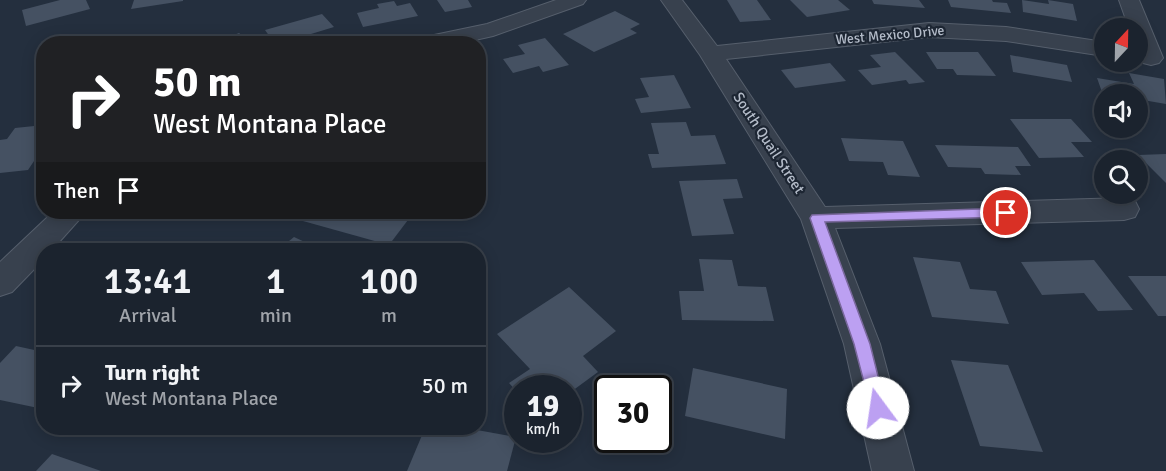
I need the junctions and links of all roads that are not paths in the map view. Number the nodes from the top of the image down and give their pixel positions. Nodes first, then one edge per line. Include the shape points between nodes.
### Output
1 (576, 0) edge
2 (671, 0) edge
3 (1129, 0) edge
4 (458, 36) edge
5 (1094, 48) edge
6 (711, 54) junction
7 (1151, 58) edge
8 (1124, 209) dead end
9 (816, 218) junction
10 (64, 219) edge
11 (40, 243) edge
12 (36, 247) edge
13 (0, 283) edge
14 (893, 471) edge

1 - 4 street
2 - 6 street, South Quail Street
3 - 7 street
5 - 6 street, West Mexico Drive via 1006,34 929,30
6 - 9 street, South Quail Street
8 - 9 street
9 - 14 street, South Quail Street via 862,344
10 - 11 street
12 - 13 street

